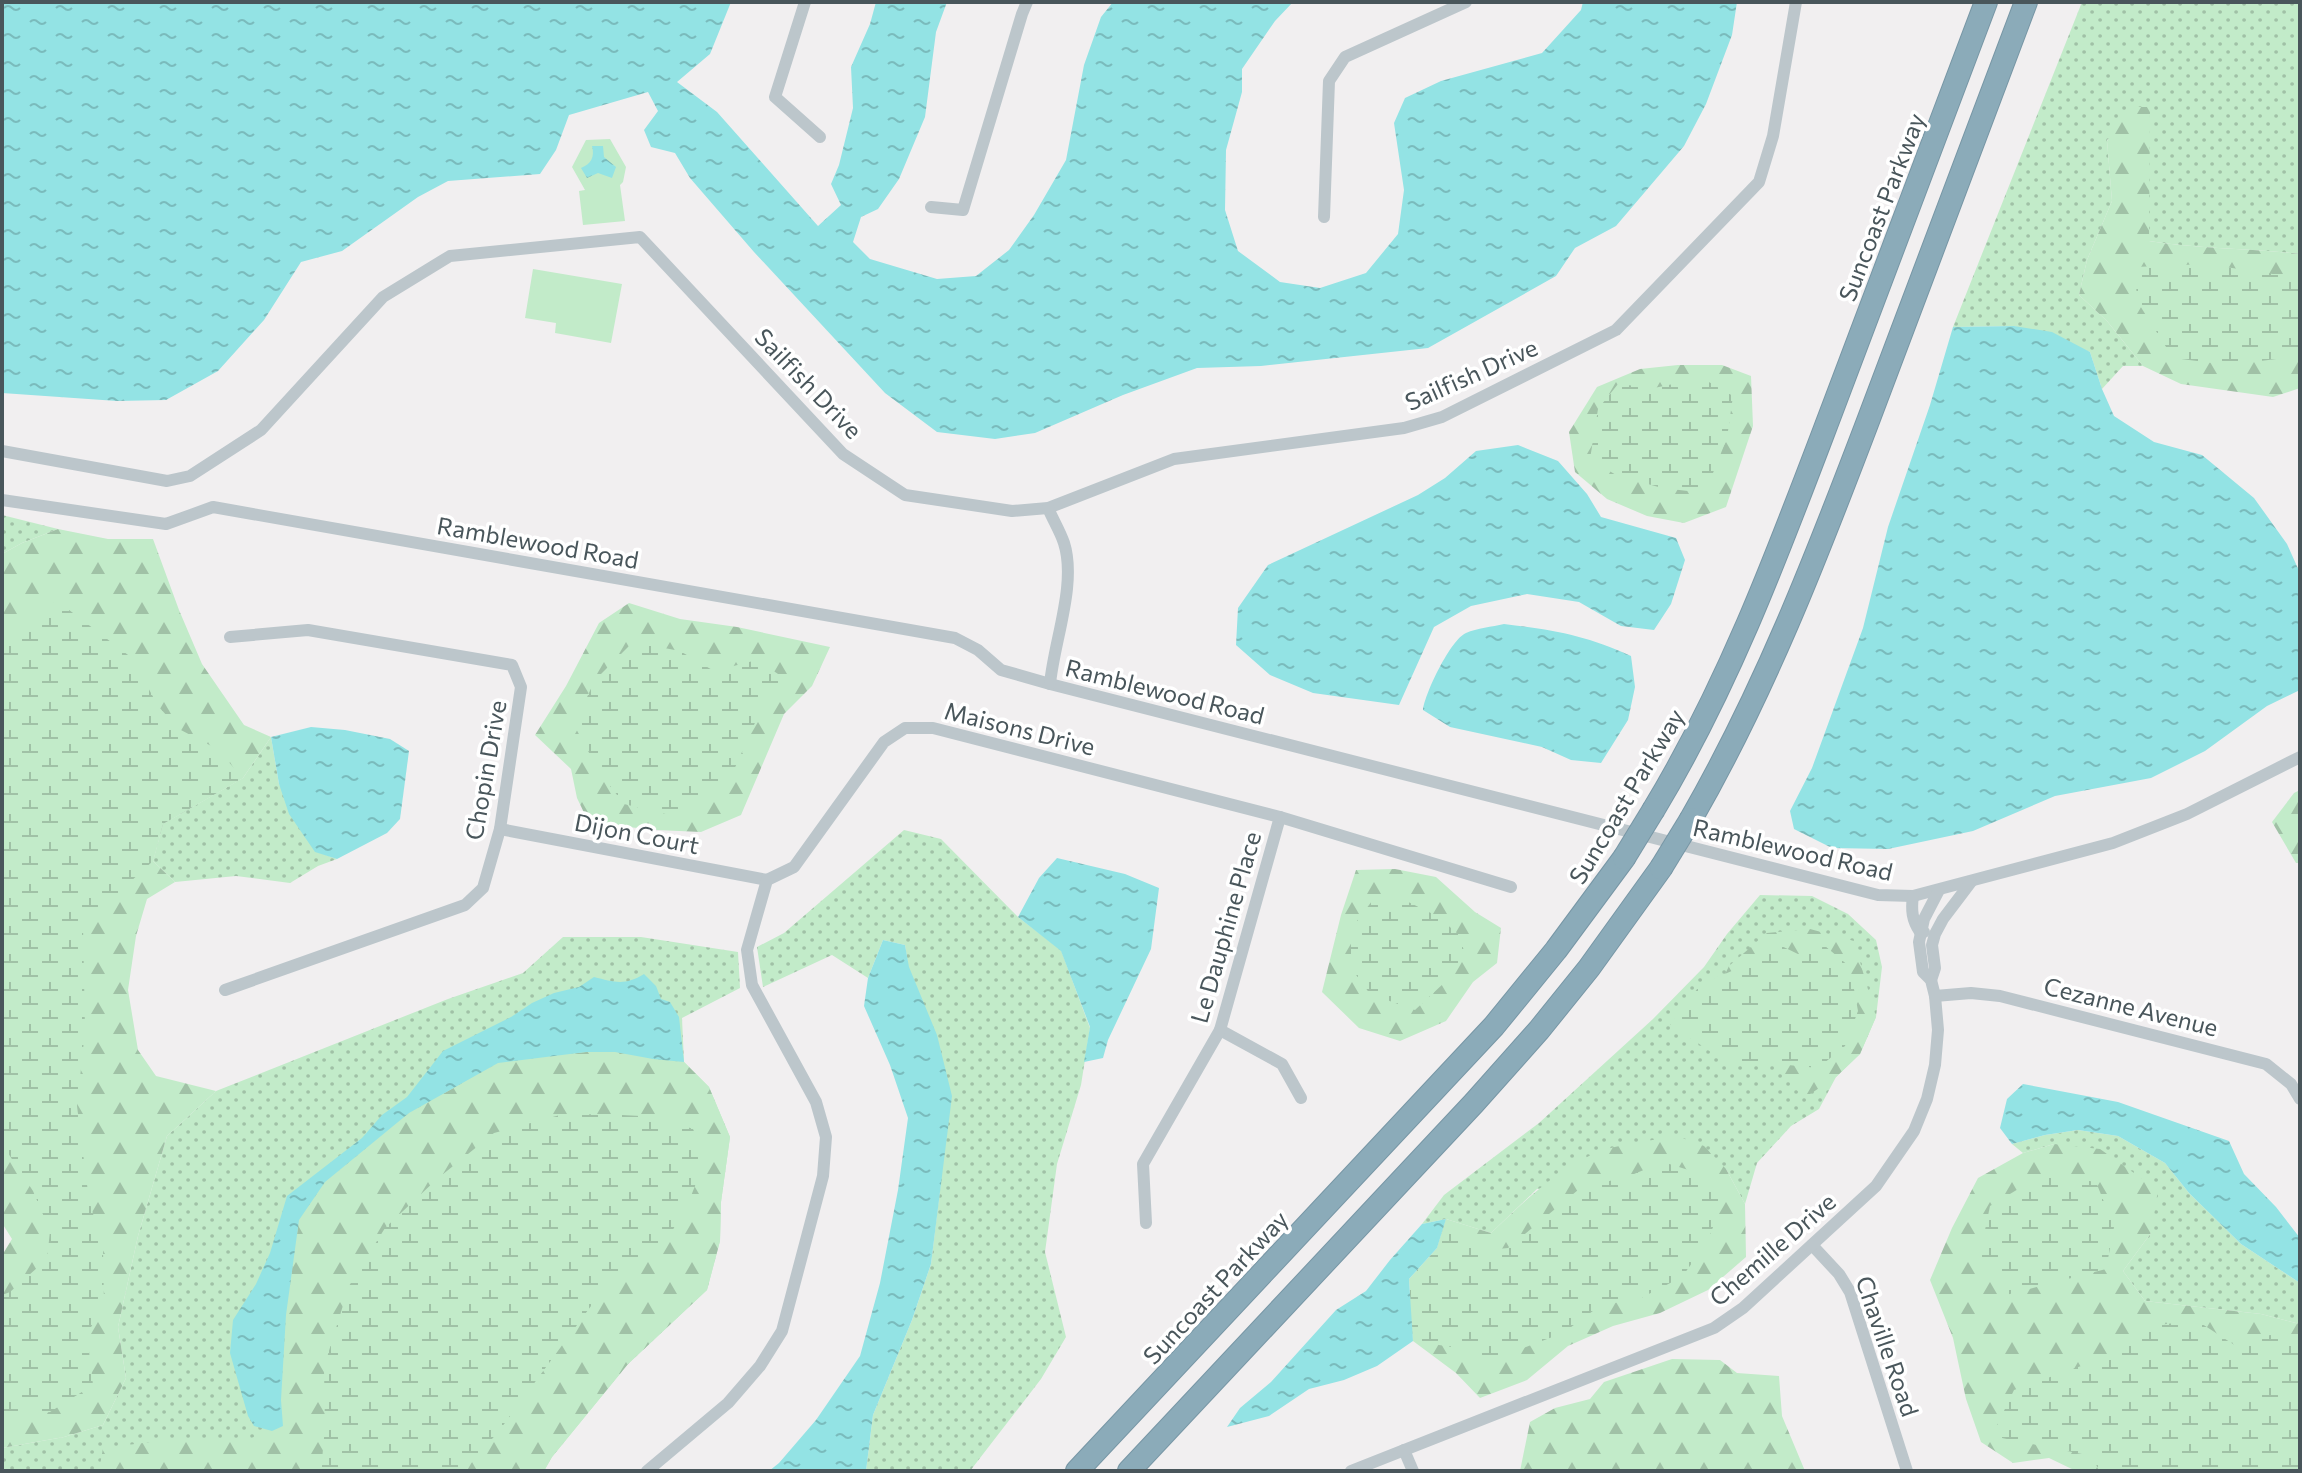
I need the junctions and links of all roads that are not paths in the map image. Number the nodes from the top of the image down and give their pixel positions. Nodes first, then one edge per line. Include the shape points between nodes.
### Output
1 (805, 2) edge
2 (1027, 2) edge
3 (1466, 2) edge
4 (1796, 2) edge
5 (1986, 2) edge
6 (2026, 2) edge
7 (820, 137) dead end
8 (931, 207) dead end
9 (1324, 217) dead end
10 (2, 451) edge
11 (2, 500) edge
12 (1048, 508) junction
13 (230, 637) dead end
14 (1050, 684) junction
15 (2300, 757) edge
16 (1280, 817) junction
17 (500, 829) junction
18 (767, 880) junction
19 (1971, 882) junction
20 (1511, 887) dead end
21 (1939, 890) junction
22 (1913, 896) junction
23 (1920, 932) junction
24 (1935, 934) junction
25 (1931, 980) junction
26 (225, 990) dead end
27 (1935, 996) junction
28 (1220, 1030) junction
29 (1301, 1098) dead end
30 (2300, 1099) edge
31 (1146, 1223) dead end
32 (1812, 1245) junction
33 (1404, 1450) junction
34 (647, 1471) edge
35 (1077, 1471) edge
36 (1129, 1471) edge
37 (1351, 1471) edge
38 (1413, 1471) edge
39 (1907, 1471) edge

1 - 7 street via 775,97
2 - 8 street via 963,210
3 - 9 street via 1345,57 1329,81
4 - 12 street, Sailfish Drive via 1773,136 1759,182 1616,330 1442,417 1404,428 1174,459
5 - 35 highway, Suncoast Parkway, bridge via 1751,618 1699,729 1624,858 1494,1026
6 - 36 highway, bridge via 1808,577 1752,705 1691,819 1589,968 1539,1030
10 - 12 street, Sailfish Drive via 167,481 190,476 261,430 383,297 450,256 640,237 843,454 905,495 1012,511
11 - 14 street, Ramblewood Road via 166,524 213,507 955,638 1001,670
12 - 14 street via 1064,544 1068,570
13 - 17 street, Chopin Drive via 308,630 512,665 521,687
14 - 22 street, Ramblewood Road via 1878,895
15 - 19 street, Ramblewood Road via 2187,814 2113,843
16 - 18 street, Maisons Drive via 933,728 905,728 884,742 794,867
16 - 20 street, Maisons Drive
16 - 28 street, Le Dauphine Place
17 - 18 street, Dijon Court
17 - 26 street, Chopin Drive via 483,888 465,905
18 - 34 street via 747,950 752,985 816,1102 826,1137 823,1176 782,1331 728,1403
19 - 21 street, Ramblewood Road
19 - 24 street
21 - 22 street, Ramblewood Road
21 - 23 street, Chemille Drive
22 - 23 street, Chemille Drive
23 - 24 street
23 - 25 street, Chemille Drive via 1923,972
24 - 25 street, Chemille Drive
25 - 27 street, Chemille Drive
27 - 30 street, Cezanne Avenue via 2000,996 2266,1064
27 - 32 street, Chemille Drive via 1935,1065 1914,1131 1876,1186
28 - 29 street via 1282,1064
28 - 31 street, Le Dauphine Place via 1143,1164
32 - 33 street, Chemille Drive via 1714,1328
32 - 39 street, Chaville Road via 1850,1292
33 - 37 street, Chemille Drive
33 - 38 street

